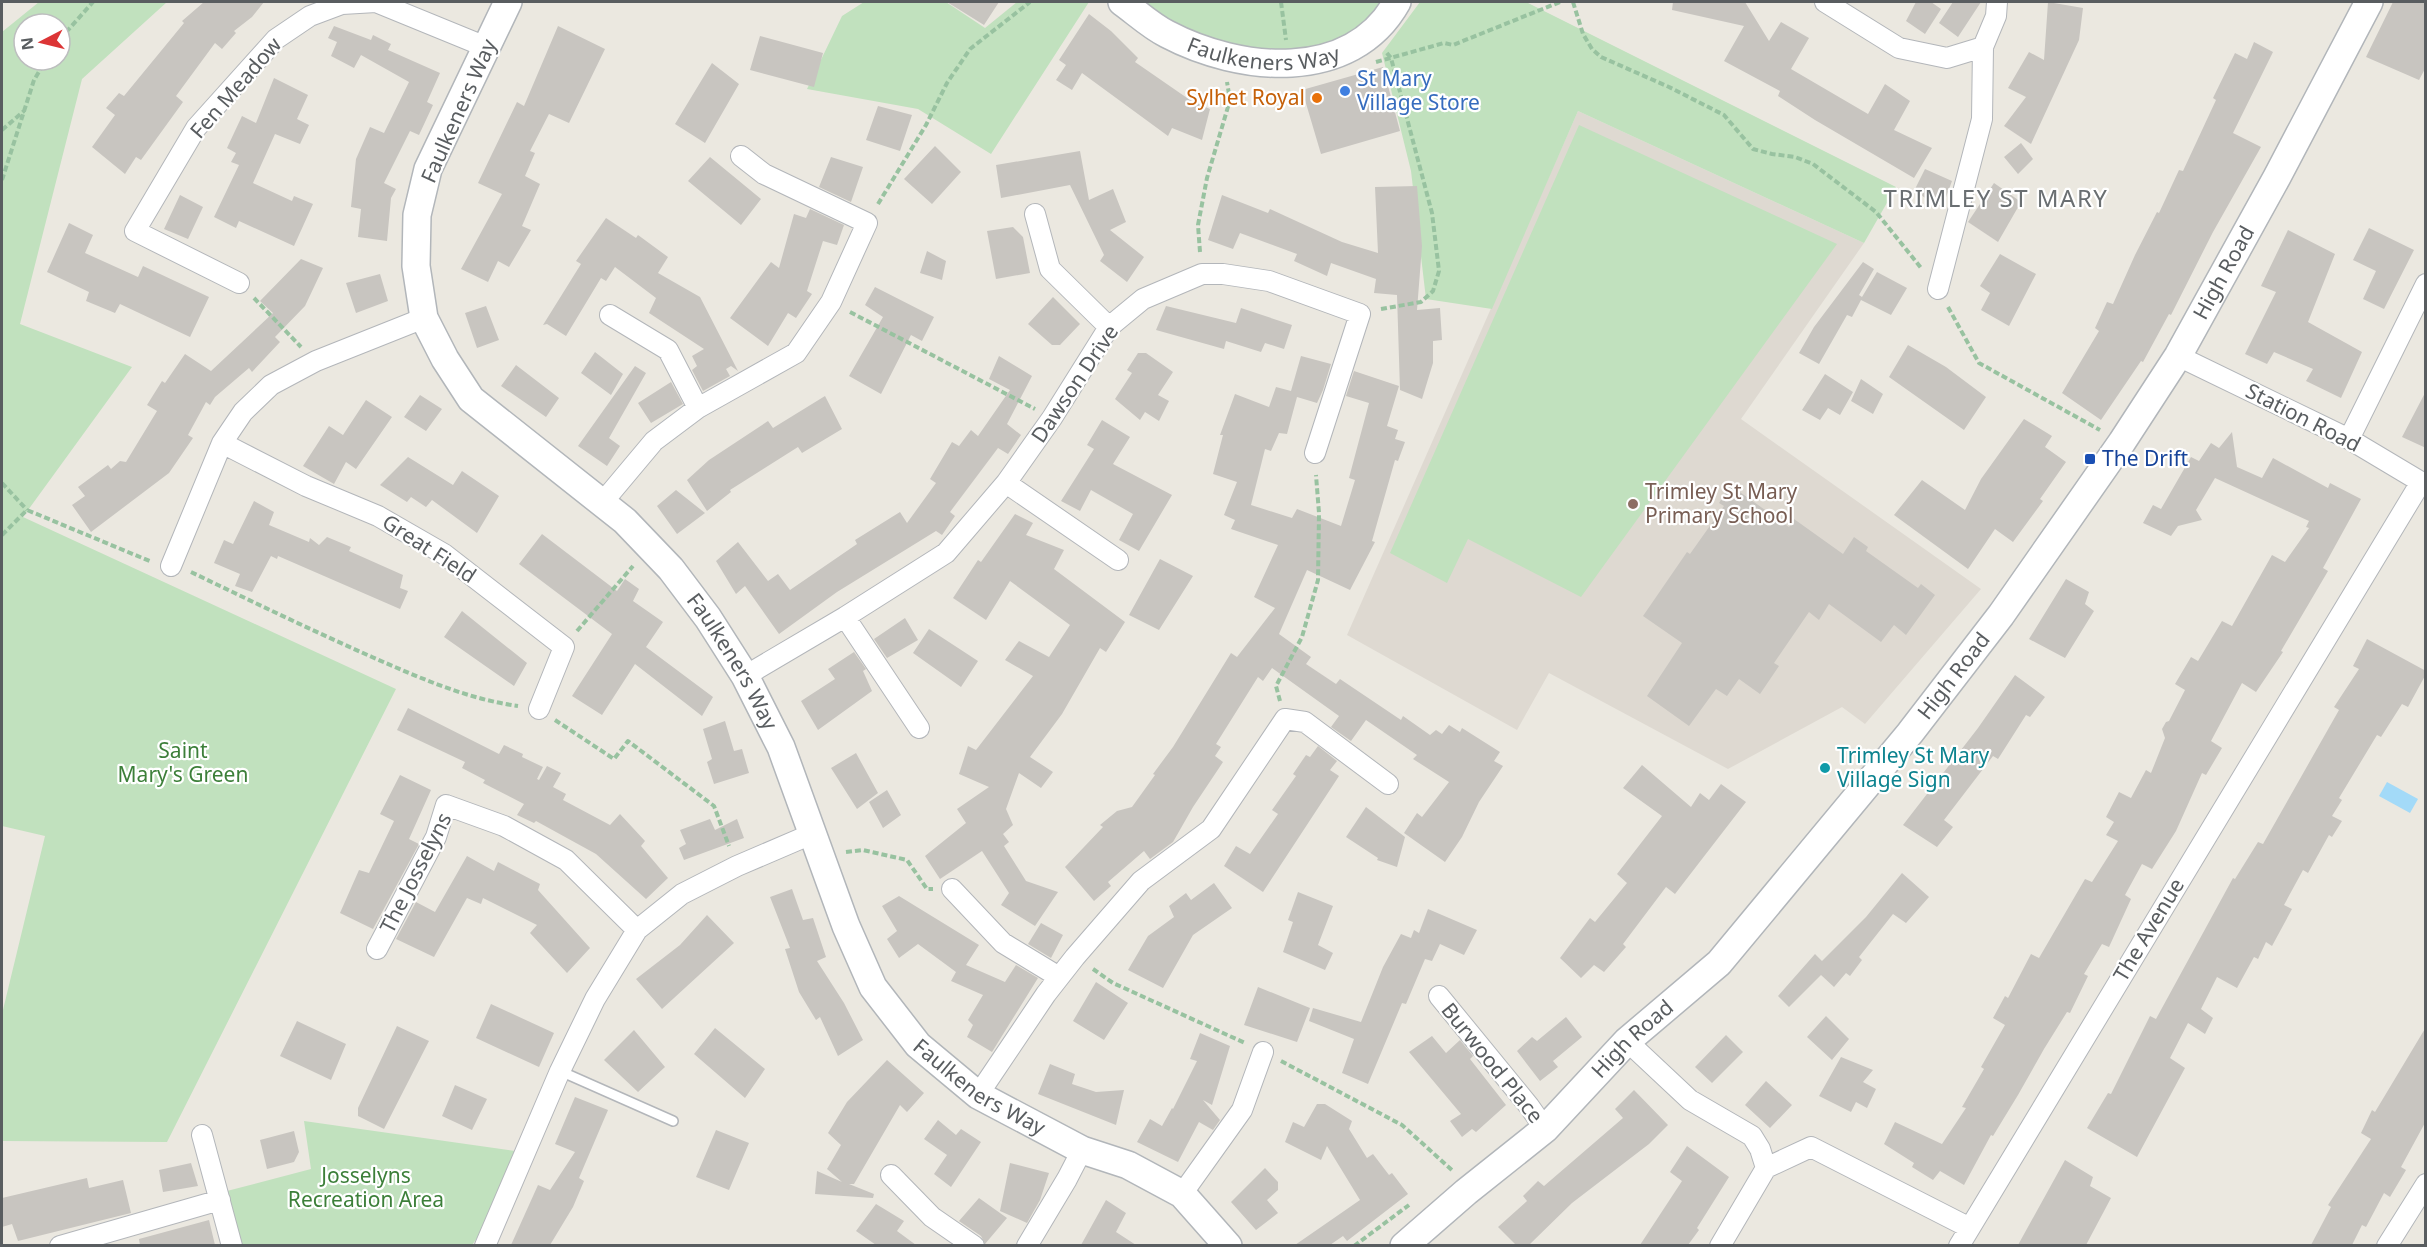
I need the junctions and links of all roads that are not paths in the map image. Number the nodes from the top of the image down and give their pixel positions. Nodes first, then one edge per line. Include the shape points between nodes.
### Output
1 (508, 2) edge
2 (1122, 2) edge
3 (1397, 2) edge
4 (1825, 2) edge
5 (1996, 2) edge
6 (2369, 2) edge
7 (486, 47) junction
8 (1983, 47) junction
9 (741, 156) dead end
10 (1035, 214) dead end
11 (239, 283) road end
12 (2426, 284) edge
13 (1938, 289) road end
14 (610, 315) dead end
15 (424, 318) junction
16 (1109, 327) junction
17 (2178, 356) junction
18 (698, 408) junction
19 (2349, 439) junction
20 (222, 443) junction
21 (1315, 453) road end
22 (1006, 483) junction
23 (2423, 483) edge
24 (602, 503) junction
25 (1118, 560) dead end
26 (171, 566) road end
27 (845, 617) junction
28 (745, 676) junction
29 (539, 709) road end
30 (919, 728) dead end
31 (1388, 784) dead end
32 (818, 844) junction
33 (952, 889) road end
34 (637, 930) junction
35 (377, 949) dead end
36 (1059, 977) junction
37 (1439, 996) dead end
38 (1627, 1041) junction
39 (1263, 1052) dead end
40 (560, 1071) junction
41 (978, 1095) junction
42 (673, 1121) dead end
43 (1545, 1129) junction
44 (202, 1135) dead end
45 (1082, 1150) junction
46 (1766, 1168) junction
47 (891, 1175) dead end
48 (2426, 1184) edge
49 (1182, 1194) junction
50 (219, 1200) junction
51 (1968, 1227) junction
52 (60, 1245) edge
53 (232, 1245) edge
54 (485, 1245) edge
55 (974, 1245) edge
56 (1026, 1245) edge
57 (1228, 1245) edge
58 (1404, 1245) edge
59 (1720, 1245) edge
60 (1959, 1245) edge
61 (2387, 1245) edge

1 - 7 street, Faulkeners Way
2 - 3 street, Faulkeners Way via 1166,33 1222,57 1289,64 1328,57 1372,35
4 - 8 street via 1899,48 1947,58
5 - 8 street via 1996,16
6 - 17 street, High Road
7 - 11 street, Fen Meadow via 376,2 342,4 310,16 276,39 196,128 135,231
7 - 15 street, Faulkeners Way via 428,169 417,215 416,266
8 - 13 street via 1982,119
9 - 18 street via 764,174 867,223 831,302 796,354
10 - 16 street via 1050,269
12 - 19 street
14 - 18 street via 668,350
15 - 20 street via 316,361 271,385 243,412
15 - 24 street, Faulkeners Way via 471,399
16 - 21 street, Dawson Drive via 1143,299 1202,274 1269,281 1360,314
16 - 22 street, Dawson Drive
17 - 19 street, Station Road
17 - 38 street, High Road via 2001,615 1910,733 1719,963
18 - 24 street via 654,441
19 - 23 street, Station Road
20 - 26 street
20 - 29 street, Great Field via 306,486 378,516 444,554 564,647
22 - 25 street
22 - 27 street, Dawson Drive via 946,553
23 - 51 street, The Avenue
24 - 28 street, Faulkeners Way via 625,520 670,569
27 - 28 street, Dawson Drive
27 - 30 street
28 - 32 street, Faulkeners Way via 781,747
31 - 36 street via 1305,722 1285,719 1211,829 1141,881
32 - 34 street via 737,866 682,894
32 - 41 street, Faulkeners Way via 846,926 873,987 918,1045
33 - 36 street via 1003,944
34 - 35 street, The Josselyns via 566,860 504,826 446,805 436,837
34 - 40 street via 595,999
36 - 41 street
37 - 43 street, Burwood Place
38 - 43 street, High Road
38 - 46 street via 1690,1100 1752,1136
39 - 49 street via 1242,1110
40 - 42 lane
40 - 54 street
41 - 45 street, Faulkeners Way
43 - 58 street, High Road
44 - 50 street
45 - 49 street, Faulkeners Way via 1128,1165
45 - 56 street
46 - 51 street via 1810,1147
46 - 59 street
47 - 55 street via 932,1217
48 - 61 street
49 - 57 street, Faulkeners Way
50 - 52 street
50 - 53 street
51 - 60 street, The Avenue

